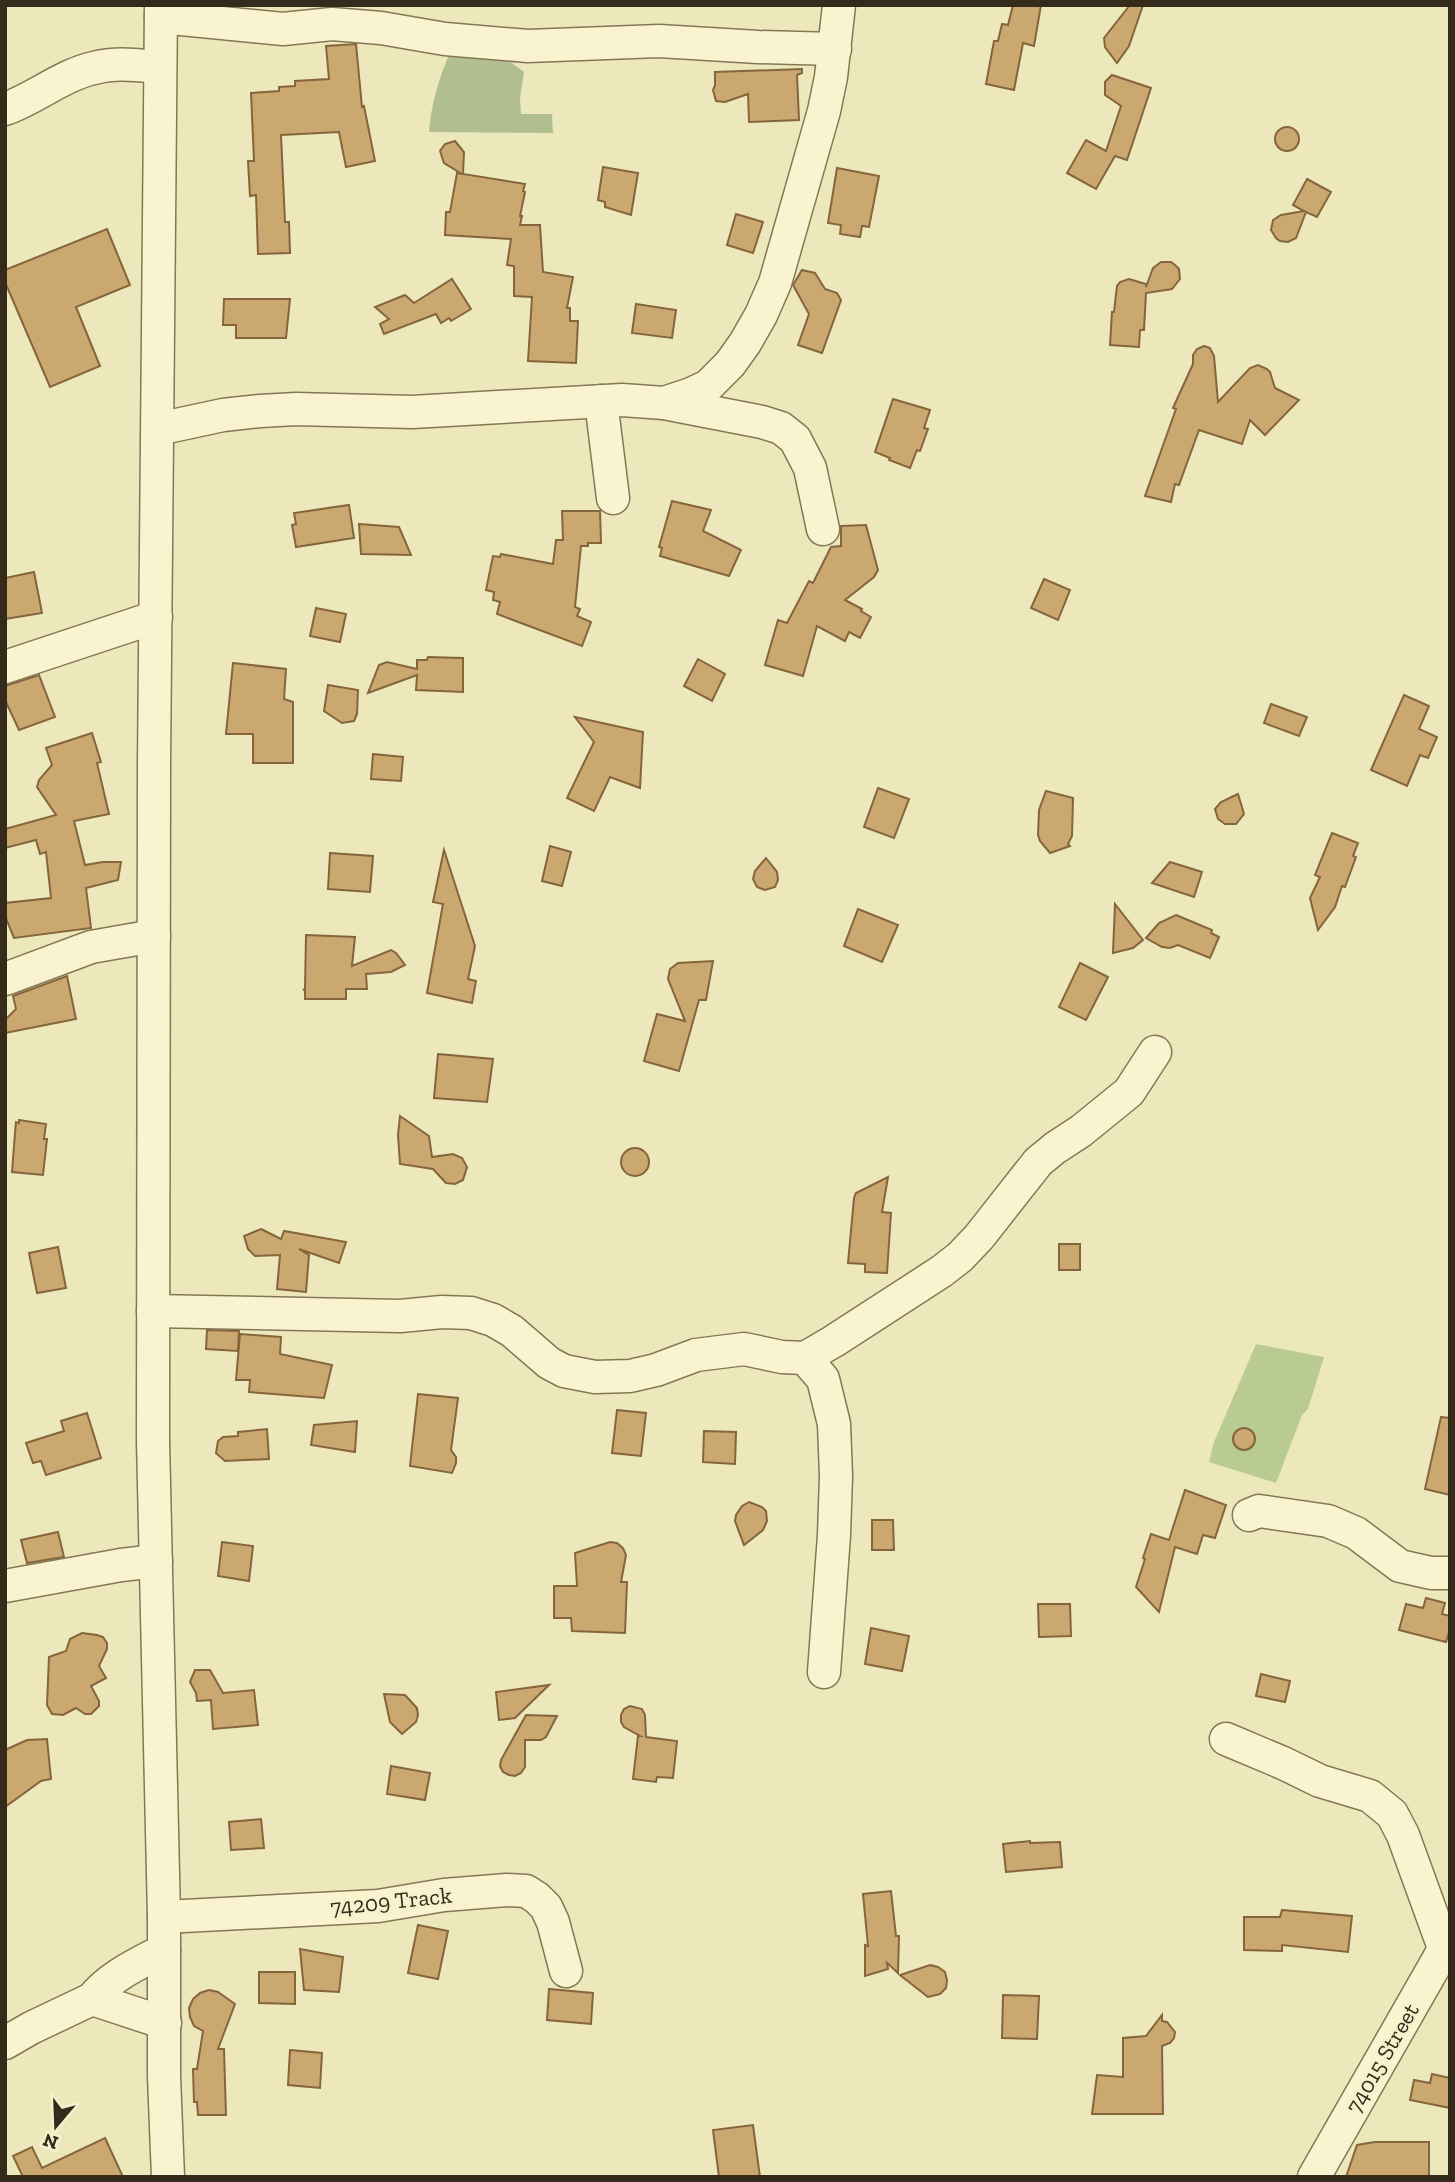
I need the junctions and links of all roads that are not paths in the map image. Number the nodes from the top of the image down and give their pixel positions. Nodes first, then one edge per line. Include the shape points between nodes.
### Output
1 (839, 5) edge
2 (161, 11) edge
3 (835, 49) junction
4 (159, 67) junction
5 (5, 109) edge
6 (601, 401) junction
7 (664, 403) junction
8 (158, 429) junction
9 (613, 498) dead end
10 (823, 529) dead end
11 (156, 617) junction
12 (5, 667) edge
13 (153, 936) junction
14 (5, 979) edge
15 (1155, 1052) dead end
16 (153, 1311) junction
17 (805, 1357) junction
18 (1249, 1515) dead end
19 (156, 1561) junction
20 (1450, 1573) edge
21 (5, 1586) edge
22 (824, 1672) dead end
23 (1226, 1739) dead end
24 (164, 1917) junction
25 (1448, 1946) edge
26 (164, 1950) junction
27 (565, 1971) dead end
28 (92, 1999) junction
29 (164, 2023) junction
30 (5, 2043) edge
31 (169, 2177) edge
32 (1314, 2177) edge

1 - 3 street
2 - 3 street via 284,29 332,24 528,46 659,41
2 - 4 street
3 - 7 street via 811,163 761,315 730,364 708,386
4 - 5 street via 115,64 93,68
4 - 8 street
6 - 7 street
6 - 8 street via 412,412 260,411
6 - 9 street
7 - 10 street via 762,422 795,439 810,468
8 - 11 street
11 - 12 street
11 - 13 street
13 - 14 street via 91,947
13 - 16 street
15 - 17 street via 1129,1092 1038,1162 960,1257
16 - 17 street via 471,1313 512,1331 549,1363 595,1377 630,1376 696,1355 744,1349
16 - 19 street
17 - 22 street via 823,1379 834,1424 834,1535
18 - 20 street via 1259,1511 1328,1521 1356,1533 1400,1566
19 - 21 street
19 - 24 street
23 - 25 street via 1320,1781 1370,1796 1392,1814
24 - 26 street
24 - 27 street, 74209 Track via 378,1906 444,1895 526,1891 546,1907
25 - 32 street, 74015 Street
26 - 28 street via 127,1969
26 - 29 street
28 - 29 street
28 - 30 street
29 - 31 street

